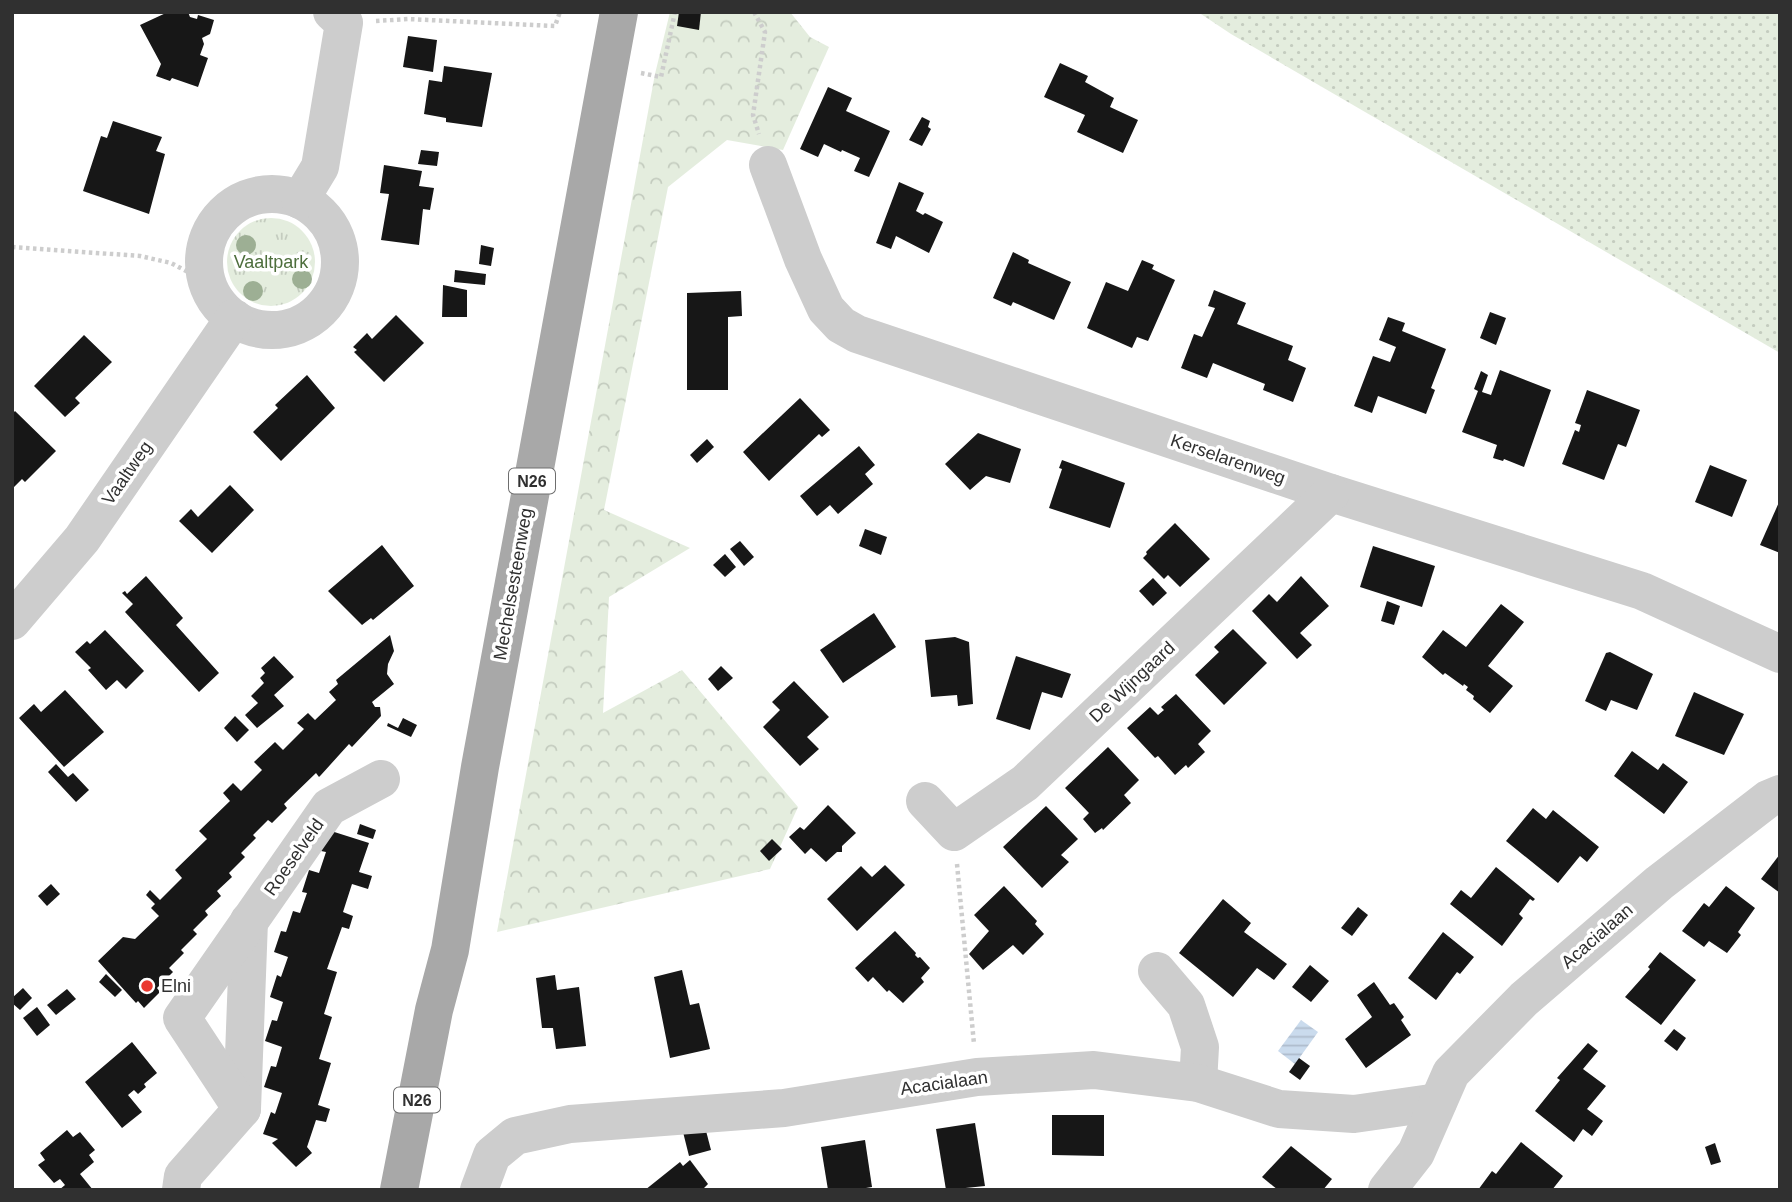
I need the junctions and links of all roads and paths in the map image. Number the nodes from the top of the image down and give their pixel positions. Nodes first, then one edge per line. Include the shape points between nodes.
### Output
1 (560, 12) edge
2 (619, 12) edge
3 (675, 12) edge
4 (754, 12) edge
5 (338, 18) edge
6 (637, 72) dead end
7 (768, 165) joint
8 (300, 200) junction
9 (12, 247) edge
10 (207, 282) junction
11 (234, 318) junction
12 (1331, 493) junction
13 (12, 621) edge
14 (1780, 654) edge
15 (381, 779) dead end
16 (1780, 794) edge
17 (925, 802) dead end
18 (954, 832) junction
19 (249, 921) junction
20 (450, 950) junction
21 (1157, 971) dead end
22 (972, 1021) dead end
23 (1198, 1083) junction
24 (242, 1109) junction
25 (1435, 1109) junction
26 (181, 1190) edge
27 (400, 1190) edge
28 (422, 1190) edge
29 (479, 1190) edge
30 (1387, 1190) edge

1 - 5 path via 555,26
2 - 20 main road, Mechelsesteenweg / N26
3 - 6 path via 661,77
4 - 7 path via 765,32 753,115
5 - 8 street via 320,167
7 - 12 street, Kerselarenweg via 803,259 826,309 841,326
8 - 10 street via 256,195 235,205 218,220 208,239 203,262
8 - 11 street via 316,210 337,243 340,266 334,290 320,310 282,330 257,328
9 - 10 path via 140,256 171,263
10 - 11 street via 218,304
11 - 13 street, Vaaltweg via 82,539
12 - 14 street, Kerselarenweg via 1642,591
12 - 18 street, De Wijngaard via 1025,783
15 - 19 street, Roeselveld via 329,807
16 - 25 street, Acacialaan via 1659,883 1524,999 1451,1073
17 - 18 street
18 - 22 path
19 - 24 street
19 - 24 street, Roeselveld via 182,1018
20 - 27 main road, Mechelsesteenweg / N26
20 - 28 main road, Mechelsesteenweg / N26 via 448,1012
21 - 23 street via 1186,1005 1200,1046
23 - 25 street, Acacialaan via 1279,1109 1354,1114
23 - 29 street, Acacialaan via 1094,1070 976,1077 784,1108 570,1124 515,1136 492,1155
24 - 26 street via 183,1176
25 - 30 street via 1416,1153

